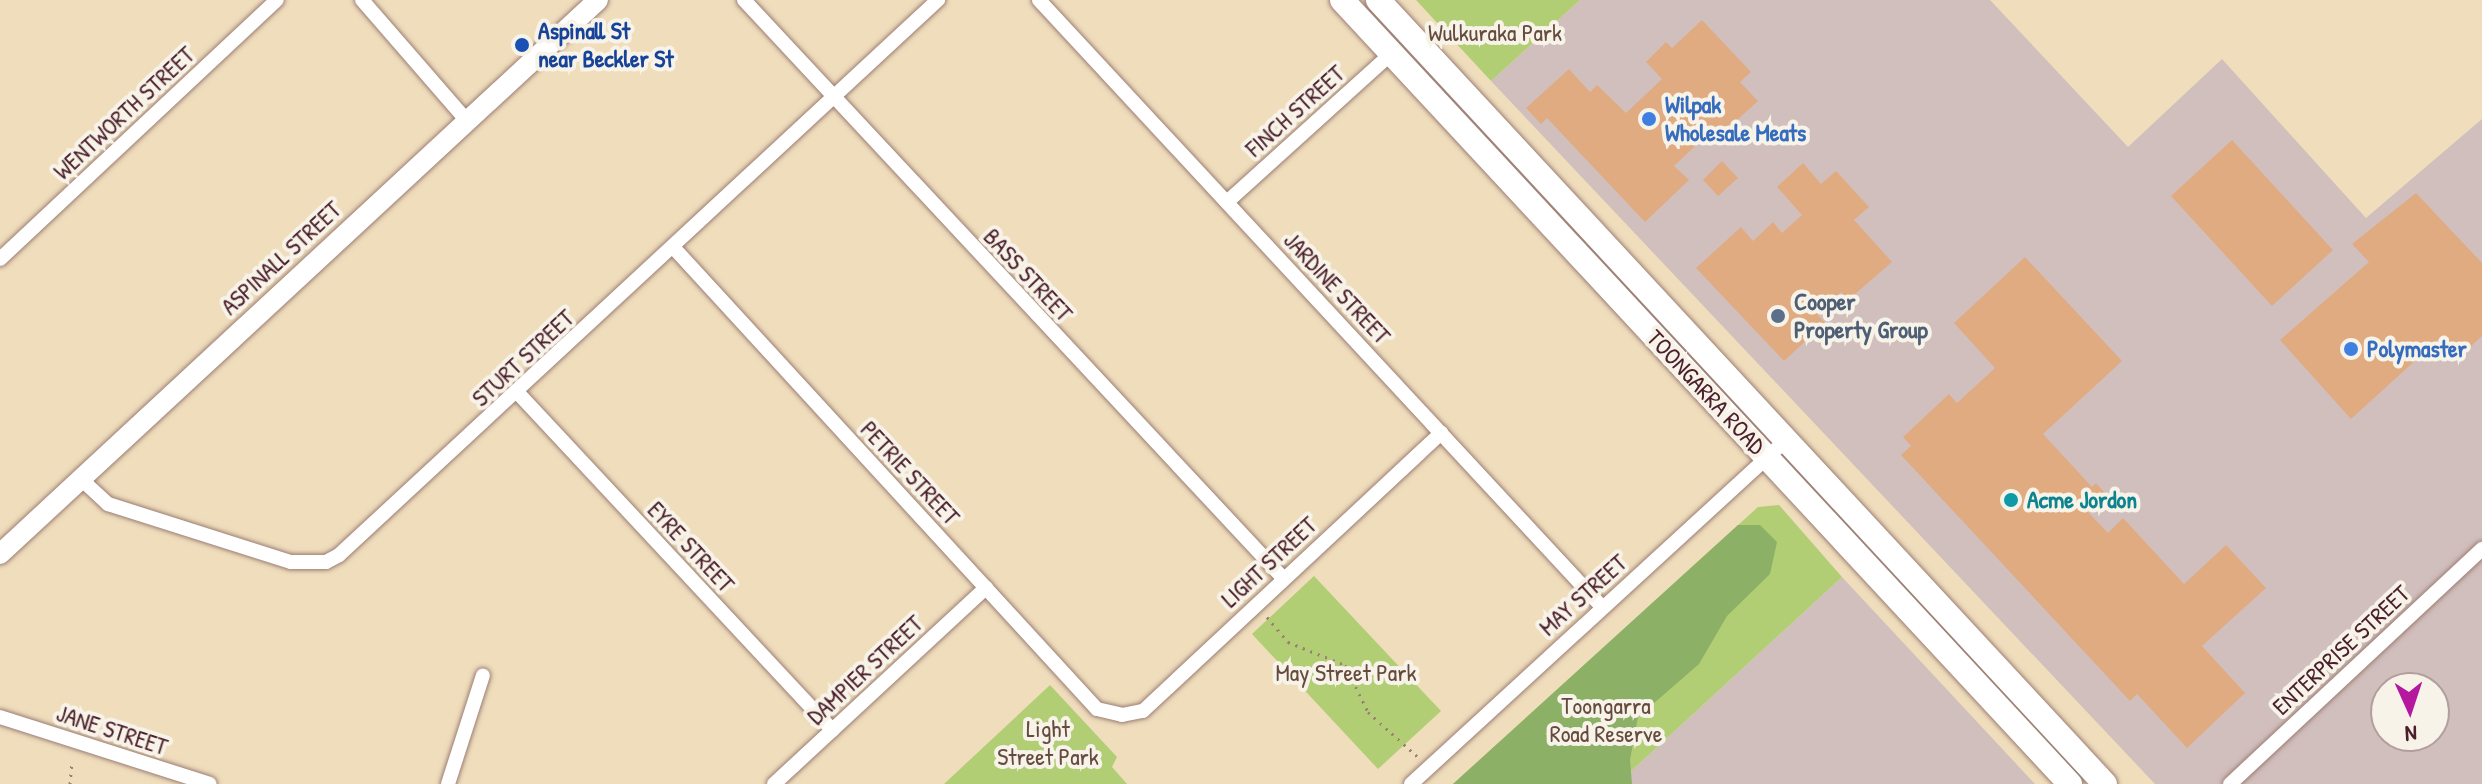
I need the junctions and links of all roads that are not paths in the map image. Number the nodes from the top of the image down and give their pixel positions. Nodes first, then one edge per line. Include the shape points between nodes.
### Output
1 (277, 0) edge
2 (362, 0) edge
3 (598, 0) edge
4 (744, 0) edge
5 (938, 0) edge
6 (1039, 0) edge
7 (1342, 0) edge
8 (1378, 0) edge
9 (1392, 53) junction
10 (832, 99) junction
11 (467, 121) junction
12 (1227, 202) junction
13 (673, 247) junction
14 (0, 259) edge
15 (518, 393) junction
16 (1441, 433) junction
17 (1785, 441) junction
18 (1767, 458) junction
19 (81, 479) junction
20 (2482, 549) edge
21 (0, 554) edge
22 (1283, 578) junction
23 (986, 588) junction
24 (1602, 607) junction
25 (483, 675) dead end
26 (1122, 715) joint
27 (0, 717) edge
28 (832, 730) junction
29 (210, 784) edge
30 (448, 784) edge
31 (774, 784) edge
32 (1411, 784) edge
33 (2070, 784) edge
34 (2105, 784) edge
35 (2230, 784) edge

1 - 14 street, WENTWORTH STREET
2 - 11 street
3 - 11 main road, ASPINALL STREET
4 - 10 street, BASS STREET
5 - 10 street, STURT STREET
6 - 12 street, JARDINE STREET
7 - 9 main road, TOONGARRA ROAD
8 - 17 main road, TOONGARRA ROAD
9 - 12 street, FINCH STREET
9 - 18 main road, TOONGARRA ROAD
10 - 13 street, STURT STREET
10 - 22 street, BASS STREET
11 - 19 main road, ASPINALL STREET
12 - 16 street, JARDINE STREET
13 - 15 street, STURT STREET
13 - 23 street, PETRIE STREET
15 - 19 street, STURT STREET via 326,562 291,562 108,504
15 - 28 street, EYRE STREET
16 - 22 street, LIGHT STREET
16 - 24 street, JARDINE STREET
17 - 18 street, MAY STREET
17 - 34 main road, TOONGARRA ROAD
18 - 24 street, MAY STREET
18 - 33 main road, TOONGARRA ROAD
19 - 21 main road, ASPINALL STREET
20 - 35 street, ENTERPRISE STREET
22 - 26 street, LIGHT STREET via 1143,711
23 - 26 street, PETRIE STREET via 1097,709
23 - 28 street, DAMPIER STREET
24 - 32 street, MAY STREET
25 - 30 street
27 - 29 street, JANE STREET
28 - 31 street, DAMPIER STREET

